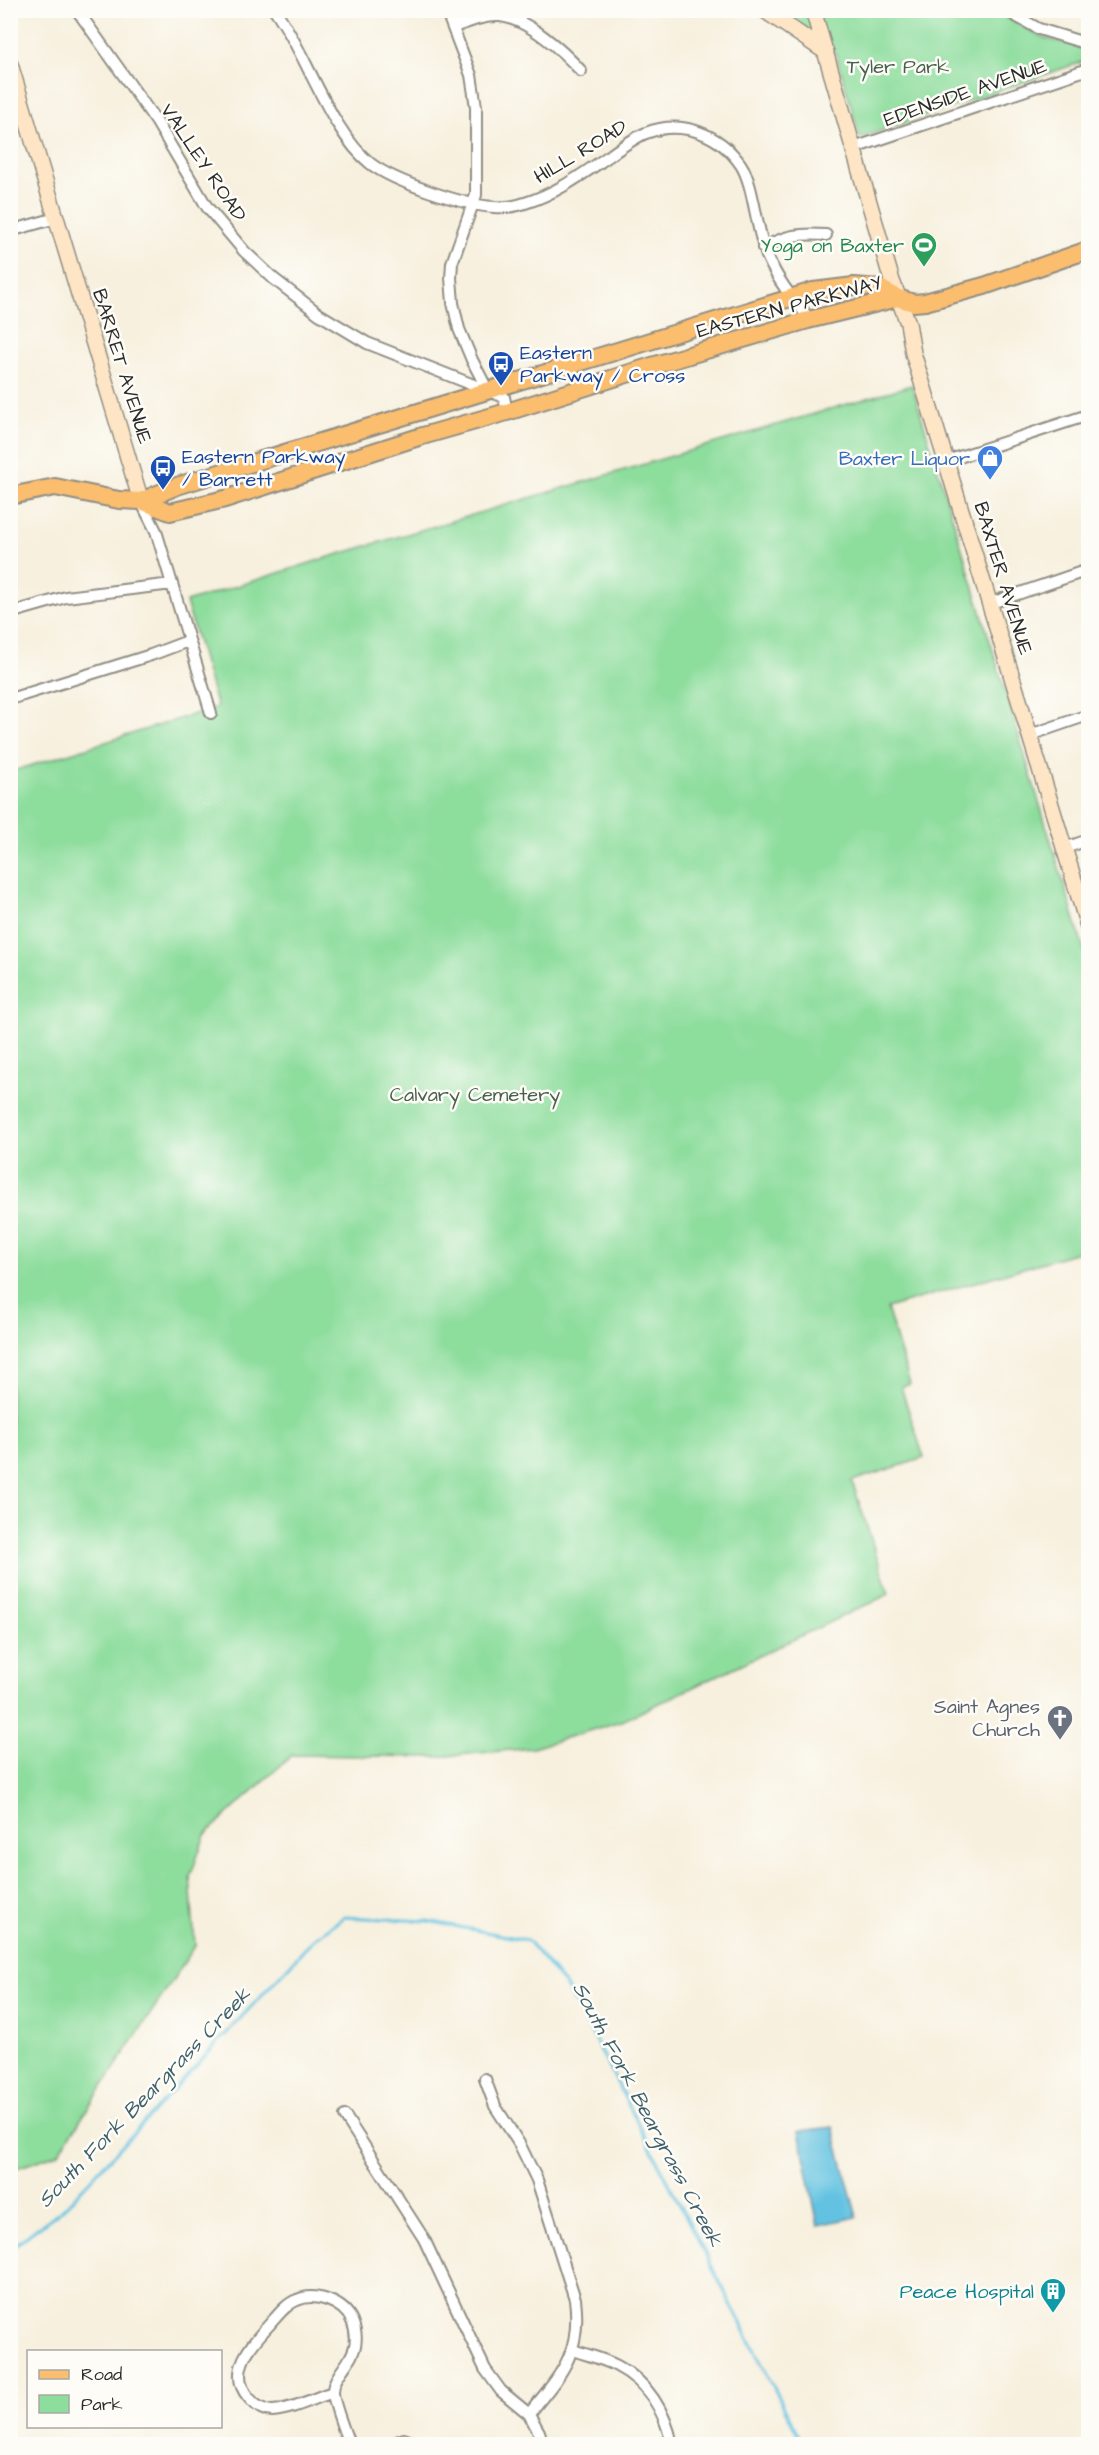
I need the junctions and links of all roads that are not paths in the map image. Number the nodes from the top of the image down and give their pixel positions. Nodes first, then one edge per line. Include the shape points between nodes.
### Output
1 (77, 10) edge
2 (275, 10) edge
3 (446, 10) edge
4 (764, 10) edge
5 (813, 10) edge
6 (1005, 10) edge
7 (454, 27) junction
8 (1089, 44) edge
9 (826, 52) junction
10 (10, 64) edge
11 (1089, 69) edge
12 (581, 71) dead end
13 (854, 148) junction
14 (474, 204) junction
15 (56, 218) junction
16 (10, 231) edge
17 (826, 235) dead end
18 (764, 248) junction
19 (1089, 250) edge
20 (794, 298) junction
21 (898, 298) junction
22 (808, 320) junction
23 (488, 391) junction
24 (507, 412) junction
25 (1089, 414) edge
26 (947, 461) junction
27 (10, 496) edge
28 (141, 501) junction
29 (1089, 570) edge
30 (172, 584) junction
31 (991, 603) junction
32 (10, 613) edge
33 (188, 641) junction
34 (10, 699) edge
35 (211, 713) dead end
36 (1089, 716) edge
37 (1030, 735) junction
38 (1089, 840) edge
39 (1065, 848) junction
40 (1089, 926) edge
41 (485, 2079) dead end
42 (345, 2116) dead end
43 (573, 2350) junction
44 (333, 2392) junction
45 (529, 2414) junction
46 (349, 2445) edge
47 (392, 2445) edge
48 (418, 2445) edge
49 (543, 2445) edge
50 (672, 2445) edge

1 - 23 street, VALLEY ROAD via 156,121 207,207 251,258 319,314 367,343
2 - 14 street, HILL ROAD via 343,131 363,157 411,184
3 - 7 street
4 - 9 main road
5 - 9 main road, BAXTER AVENUE
6 - 8 street via 1039,29
7 - 12 street via 486,17 509,18 552,42
7 - 14 street via 476,99
9 - 13 main road, BAXTER AVENUE
10 - 15 main road, BARRET AVENUE
11 - 13 street, EDENSIDE AVENUE
13 - 21 main road, BAXTER AVENUE
14 - 18 street, HILL ROAD via 523,204 548,195 645,133 687,128 713,138 742,167
14 - 23 street via 458,243 451,278 459,329
15 - 16 street
15 - 28 main road, BARRET AVENUE
17 - 18 street via 794,234
18 - 20 street, HILL ROAD via 771,266
19 - 21 main road, EASTERN PARKWAY via 925,302
20 - 21 main road, EASTERN PARKWAY via 813,291 854,286 880,288
20 - 22 street, HILL ROAD
20 - 23 main road, EASTERN PARKWAY
21 - 22 main road, EASTERN PARKWAY
21 - 26 main road, BAXTER AVENUE
22 - 24 main road, EASTERN PARKWAY
23 - 24 street, VALLEY ROAD via 504,397
23 - 28 main road, EASTERN PARKWAY via 177,486
24 - 28 main road, EASTERN PARKWAY via 194,507 170,512
25 - 26 street
26 - 31 main road, BAXTER AVENUE
27 - 28 main road, EASTERN PARKWAY via 55,487
28 - 30 street, BARRET AVENUE via 156,531
29 - 31 street
30 - 32 street via 66,597
30 - 33 street, BARRET AVENUE
31 - 37 main road, BAXTER AVENUE
33 - 34 street
33 - 35 street, BARRET AVENUE
36 - 37 street
37 - 39 main road, BAXTER AVENUE
38 - 39 street
39 - 40 main road, BAXTER AVENUE
41 - 43 street via 495,2106 528,2158 549,2214 575,2299 577,2331
42 - 45 street via 424,2239 485,2369 501,2391
43 - 45 street via 558,2378
43 - 50 street via 617,2366 640,2383 660,2407
44 - 44 street via 350,2361 356,2339 352,2321 337,2304 305,2297 294,2300 243,2356 244,2393 260,2409 269,2411
44 - 46 street
45 - 49 street
47 - 48 street via 404,2439

